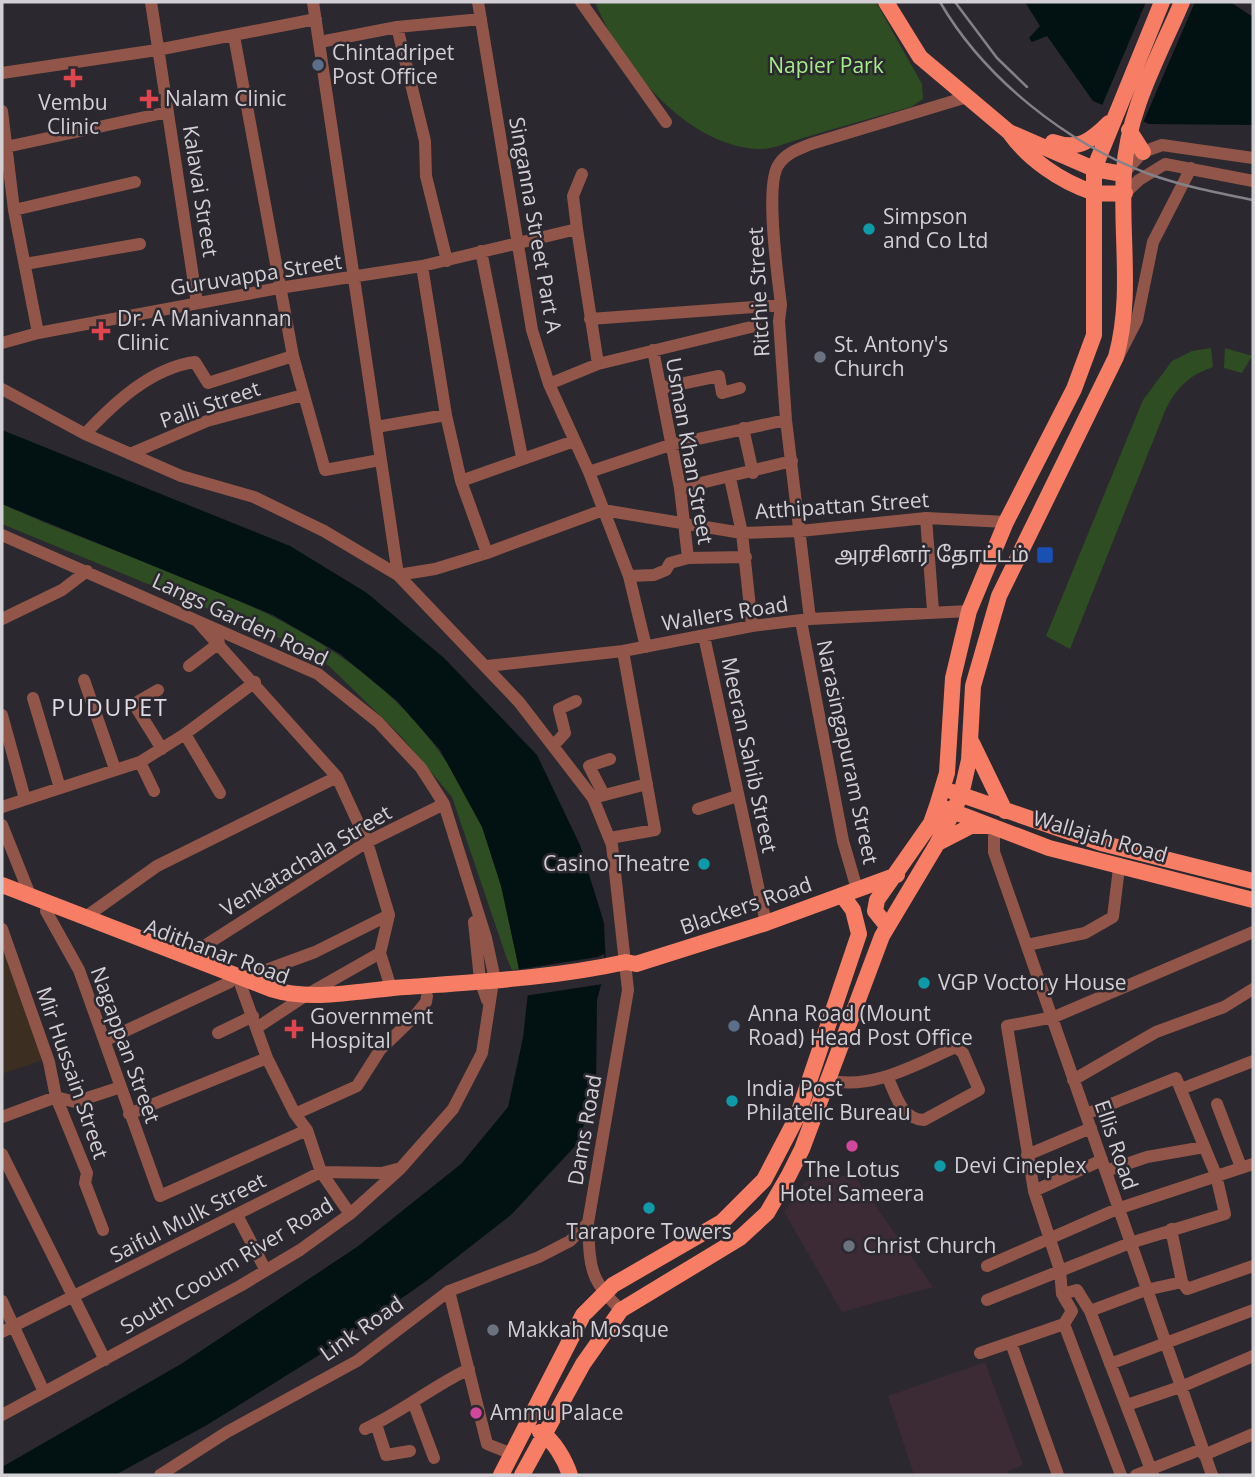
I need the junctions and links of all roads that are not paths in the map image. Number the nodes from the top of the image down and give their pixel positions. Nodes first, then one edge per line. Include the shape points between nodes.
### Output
1 (150, 2) edge
2 (313, 2) edge
3 (478, 2) edge
4 (581, 2) edge
5 (886, 2) edge
6 (1162, 2) edge
7 (1182, 2) edge
8 (316, 19) junction
9 (481, 19) junction
10 (397, 27) junction
11 (234, 36) junction
12 (320, 41) junction
13 (157, 50) junction
14 (2, 73) edge
15 (967, 97) junction
16 (2, 111) edge
17 (168, 112) junction
18 (1113, 119) junction
19 (666, 122) dead end
20 (1130, 128) junction
21 (1009, 132) junction
22 (6, 147) junction
23 (1143, 152) junction
24 (1253, 158) edge
25 (1191, 168) junction
26 (1094, 169) junction
27 (582, 174) dead end
28 (1123, 174) junction
29 (1253, 181) edge
30 (135, 182) dead end
31 (1095, 193) junction
32 (1125, 193) junction
33 (14, 210) junction
34 (577, 229) junction
35 (516, 242) junction
36 (140, 244) dead end
37 (481, 250) junction
38 (447, 261) junction
39 (25, 264) junction
40 (422, 266) junction
41 (355, 279) junction
42 (279, 288) junction
43 (197, 303) junction
44 (780, 306) junction
45 (590, 319) junction
46 (755, 326) dead end
47 (38, 333) junction
48 (2, 343) edge
49 (653, 350) junction
50 (293, 356) junction
51 (1116, 359) junction
52 (598, 364) junction
53 (549, 384) junction
54 (661, 388) junction
55 (740, 388) dead end
56 (2, 389) edge
57 (303, 395) junction
58 (446, 415) junction
59 (786, 420) junction
60 (376, 427) junction
61 (743, 428) junction
62 (85, 434) junction
63 (575, 441) junction
64 (670, 445) junction
65 (130, 454) junction
66 (522, 457) junction
67 (380, 460) junction
68 (792, 461) junction
69 (589, 472) junction
70 (753, 472) junction
71 (730, 478) junction
72 (461, 481) junction
73 (680, 488) junction
74 (603, 510) junction
75 (926, 518) junction
76 (683, 521) junction
77 (1006, 522) junction
78 (800, 531) junction
79 (742, 533) junction
80 (2, 535) edge
81 (487, 553) junction
82 (746, 557) junction
83 (688, 558) junction
84 (87, 571) junction
85 (398, 575) junction
86 (629, 576) junction
87 (933, 611) junction
88 (970, 611) junction
89 (194, 617) junction
90 (2, 619) edge
91 (806, 620) junction
92 (752, 626) junction
93 (704, 636) junction
94 (219, 643) junction
95 (646, 647) junction
96 (623, 651) junction
97 (189, 666) dead end
98 (487, 666) junction
99 (84, 680) dead end
100 (255, 682) junction
101 (158, 691) dead end
102 (33, 698) dead end
103 (576, 701) dead end
104 (2, 715) edge
105 (185, 734) junction
106 (969, 734) junction
107 (554, 745) junction
108 (162, 749) junction
109 (610, 759) dead end
110 (140, 762) junction
111 (115, 769) junction
112 (337, 777) junction
113 (647, 784) junction
114 (60, 788) junction
115 (944, 789) junction
116 (154, 791) dead end
117 (220, 793) dead end
118 (961, 795) junction
119 (598, 796) junction
120 (737, 796) junction
121 (25, 799) junction
122 (444, 804) junction
123 (2, 807) edge
124 (945, 808) junction
125 (698, 809) dead end
126 (1005, 811) junction
127 (2, 825) edge
128 (994, 826) junction
129 (610, 838) junction
130 (367, 842) junction
131 (937, 844) junction
132 (1119, 867) junction
133 (897, 874) junction
134 (1253, 881) edge
135 (2, 885) edge
136 (849, 892) junction
137 (2, 894) edge
138 (30, 895) junction
139 (1253, 900) edge
140 (46, 911) junction
141 (389, 915) junction
142 (87, 916) junction
143 (766, 923) junction
144 (2, 929) edge
145 (884, 931) junction
146 (1253, 932) edge
147 (859, 934) junction
148 (1027, 945) junction
149 (380, 953) junction
150 (190, 955) junction
151 (630, 966) junction
152 (239, 982) junction
153 (391, 988) junction
154 (494, 988) junction
155 (1253, 989) edge
156 (427, 996) junction
157 (303, 998) junction
158 (1054, 1017) junction
159 (255, 1022) junction
160 (218, 1033) dead end
161 (106, 1040) junction
162 (267, 1058) junction
163 (1253, 1061) edge
164 (887, 1076) junction
165 (828, 1080) junction
166 (1073, 1080) junction
167 (121, 1087) junction
168 (1181, 1090) junction
169 (55, 1097) junction
170 (1217, 1104) dead end
171 (129, 1114) junction
172 (295, 1114) junction
173 (1086, 1114) junction
174 (2, 1117) edge
175 (1091, 1128) junction
176 (307, 1130) junction
177 (1204, 1147) junction
178 (2, 1154) edge
179 (1027, 1155) junction
180 (1104, 1165) junction
181 (1247, 1166) edge
182 (400, 1169) junction
183 (321, 1172) junction
184 (1216, 1175) junction
185 (1034, 1191) junction
186 (747, 1199) junction
187 (1117, 1209) junction
188 (350, 1214) junction
189 (237, 1215) junction
190 (726, 1218) junction
191 (588, 1223) junction
192 (751, 1227) junction
193 (1171, 1229) junction
194 (103, 1230) dead end
195 (1051, 1238) junction
196 (1130, 1243) junction
197 (987, 1266) dead end
198 (1253, 1266) edge
199 (265, 1269) junction
200 (1060, 1270) junction
201 (1182, 1282) junction
202 (1146, 1290) junction
203 (449, 1291) junction
204 (603, 1293) junction
205 (1062, 1294) junction
206 (74, 1298) junction
207 (987, 1300) dead end
208 (2, 1301) edge
209 (621, 1310) junction
210 (1253, 1310) edge
211 (1090, 1311) junction
212 (1064, 1324) junction
213 (8, 1330) edge
214 (1011, 1343) junction
215 (1168, 1344) junction
216 (979, 1353) dead end
217 (1253, 1356) edge
218 (105, 1360) junction
219 (1111, 1364) junction
220 (470, 1369) junction
221 (1183, 1387) junction
222 (44, 1392) junction
223 (413, 1402) junction
224 (1127, 1405) junction
225 (2, 1415) edge
226 (528, 1426) junction
227 (1253, 1434) edge
228 (546, 1436) junction
229 (516, 1448) junction
230 (537, 1450) junction
231 (410, 1451) dead end
232 (1203, 1452) junction
233 (434, 1458) dead end
234 (1152, 1473) edge
235 (160, 1475) edge
236 (501, 1475) edge
237 (522, 1475) edge
238 (562, 1475) edge
239 (570, 1475) edge
240 (1058, 1475) edge
241 (1121, 1475) edge
242 (1136, 1475) edge
243 (1212, 1475) edge

1 - 13 street, Kalavai Street
2 - 8 street
3 - 9 street, Singanna Street Part A
4 - 19 street
5 - 15 main road via 920,57
6 - 18 main road
7 - 20 main road
8 - 11 street
8 - 12 street
9 - 10 street
9 - 35 street, Singanna Street Part A
10 - 12 street
10 - 38 street via 425,141 426,176
11 - 13 street
11 - 42 street
12 - 41 street
13 - 14 street
13 - 17 street, Kalavai Street
15 - 21 main road
15 - 44 street, Ritchie Street via 811,144 776,166 772,195
16 - 22 street
17 - 22 street
17 - 43 street, Kalavai Street
18 - 21 main road via 1096,137 1068,148 1030,133
18 - 26 main road
20 - 23 main road
20 - 28 main road
21 - 26 main road
21 - 31 main road via 1021,148 1062,178
22 - 33 street
23 - 24 street via 1162,145
23 - 28 street
25 - 29 street
25 - 32 street via 1166,164
25 - 51 street via 1153,242 1137,320
26 - 28 main road
26 - 31 main road
27 - 34 street via 573,196
28 - 32 main road
30 - 33 street
31 - 32 main road
31 - 77 main road via 1094,335 1074,389
32 - 51 main road via 1125,325
33 - 39 street
34 - 35 street, Guruvappa Street
34 - 45 street
35 - 37 street, Guruvappa Street
35 - 53 street, Singanna Street Part A via 532,330
36 - 39 street
37 - 38 street, Guruvappa Street
37 - 66 street
38 - 40 street, Guruvappa Street
39 - 47 street
40 - 41 street, Guruvappa Street
40 - 58 street
41 - 42 street, Guruvappa Street
41 - 60 street
42 - 43 street, Guruvappa Street
42 - 50 street
43 - 47 street, Guruvappa Street
44 - 45 street
44 - 59 street, Ritchie Street
45 - 52 street
46 - 49 street
47 - 48 street, Guruvappa Street
49 - 52 street
49 - 54 street, Usman Khan Street
50 - 57 street
50 - 62 street via 208,383 195,362 169,366 111,407
51 - 106 main road via 999,596 973,686
52 - 53 street
53 - 63 street, Singanna Street Part A
54 - 55 street via 719,376 722,393
54 - 64 street, Usman Khan Street
56 - 62 street
57 - 65 street, Palli Street via 207,421
57 - 67 street via 325,470
58 - 60 street
58 - 72 street
59 - 61 street
59 - 68 street, Ritchie Street
60 - 67 street
61 - 64 street
61 - 70 street
62 - 65 street
63 - 66 street
63 - 69 street, Singanna Street Part A
64 - 69 street
64 - 73 street, Usman Khan Street
65 - 85 street via 181,476 254,497
66 - 72 street
67 - 85 street
68 - 70 street
68 - 78 street, Ritchie Street
69 - 74 street, Singanna Street Part A
70 - 71 street
71 - 73 street
71 - 79 street
72 - 81 street
73 - 76 street, Usman Khan Street
74 - 76 street, Atthipattan Street
74 - 81 street, Atthipattan Street
74 - 86 street, Singanna Street Part A
75 - 77 street, Atthipattan Street
75 - 78 street, Atthipattan Street
75 - 87 street
76 - 79 street, Atthipattan Street
76 - 83 street, Usman Khan Street
77 - 88 main road
78 - 79 street, Atthipattan Street
78 - 91 street, Ritchie Street
79 - 82 street
80 - 84 street, Langs Garden Road
81 - 85 street, Atthipattan Street
82 - 83 street
82 - 92 street
83 - 86 street via 670,563 654,575
84 - 89 street, Langs Garden Road
84 - 90 street via 62,590
85 - 98 street
86 - 95 street, Singanna Street Part A
87 - 88 street, Wallers Road
87 - 91 street, Wallers Road
88 - 115 main road via 953,678
89 - 94 street
89 - 122 street, Langs Garden Road via 318,674 378,722 421,768
91 - 92 street, Wallers Road
91 - 136 street, Narasingapuram Street
92 - 93 street, Wallers Road
93 - 95 street, Wallers Road
93 - 120 street, Meeran Sahib Street
94 - 97 street
94 - 100 street
95 - 96 street, Wallers Road
96 - 98 street, Wallers Road
96 - 113 street
98 - 107 street
99 - 111 street
100 - 105 street
100 - 112 street
101 - 108 street via 134,704
102 - 114 street
103 - 107 street via 559,709 565,733
104 - 121 street
105 - 108 street
105 - 117 street
106 - 118 main road
106 - 126 main road
107 - 119 street
108 - 110 street
109 - 119 street via 589,765
110 - 111 street
110 - 116 street
111 - 114 street
112 - 130 street
112 - 142 street via 157,866
113 - 119 street
113 - 129 street via 655,830
114 - 121 street
115 - 118 main road, Wallajah Road
115 - 124 main road
118 - 124 main road
118 - 126 main road, Wallajah Road
119 - 129 street, Dams Road
120 - 125 street
120 - 143 street, Meeran Sahib Street
121 - 123 street
122 - 130 street, Venkatachala Street
122 - 154 street, Langs Garden Road
124 - 128 main road, Wallajah Road
124 - 131 main road
124 - 133 main road
126 - 134 main road, Wallajah Road via 1101,843
127 - 138 street
128 - 131 main road via 971,826
128 - 132 main road, Wallajah Road via 1049,848
128 - 148 street, Ellis Road via 994,852
129 - 151 street, Dams Road
130 - 141 street
130 - 150 street, Venkatachala Street
131 - 145 main road
132 - 139 main road, Wallajah Road
132 - 148 street via 1113,917 1085,933
133 - 136 main road, Blackers Road
133 - 145 main road via 877,900 875,911
135 - 138 main road, Adithanar Road
136 - 143 main road, Blackers Road
136 - 147 main road
137 - 140 main road, Adithanar Road
138 - 142 main road, Adithanar Road
140 - 152 main road, Adithanar Road
140 - 161 street, Nagappan Street via 79,970
141 - 149 street
141 - 152 street via 315,952
142 - 150 main road, Adithanar Road
143 - 151 main road, Blackers Road
144 - 169 street, Mir Hussain Street via 49,1062
145 - 147 main road
145 - 165 main road
146 - 158 street
147 - 186 main road via 797,1118 764,1180
148 - 158 street, Ellis Road
149 - 153 street
149 - 157 street
150 - 152 main road, Adithanar Road
151 - 154 main road, Blackers Road
151 - 191 street, Dams Road
152 - 157 main road, Adithanar Road via 275,999
152 - 159 street
152 - 161 street
153 - 154 main road, Adithanar Road
153 - 157 main road, Adithanar Road
154 - 156 main road, Adithanar Road
154 - 182 street, South Cooum River Road via 482,1053 453,1110
155 - 166 street via 1224,1007 1156,1032
156 - 157 main road, Adithanar Road
156 - 172 street via 414,1017 380,1050 357,1086
157 - 159 street
158 - 166 street, Ellis Road
158 - 179 street via 1007,1026
159 - 160 street
159 - 162 street
161 - 167 street, Nagappan Street
162 - 171 street
162 - 172 street
163 - 168 street
164 - 164 street via 956,1047 979,1090 924,1121 915,1120 904,1112
164 - 165 street via 855,1083
165 - 192 main road via 789,1175 767,1213
166 - 173 street, Ellis Road
167 - 169 street via 75,1102
167 - 171 street, Nagappan Street
168 - 173 street via 1176,1078
168 - 177 street
169 - 174 street
169 - 194 street, Mir Hussain Street
170 - 181 street
171 - 176 street, Nagappan Street via 160,1196
172 - 176 street
173 - 175 street, Ellis Road
175 - 179 street
175 - 180 street, Ellis Road
176 - 183 street
177 - 180 street
177 - 184 street
178 - 206 street
179 - 185 street
180 - 185 street
180 - 187 street, Ellis Road
181 - 184 street
182 - 183 street, Saiful Mulk Street
182 - 188 street, South Cooum River Road
183 - 188 street
183 - 189 street, Saiful Mulk Street
184 - 187 street
184 - 193 street via 1225,1214
185 - 195 street
186 - 190 main road
186 - 192 main road
187 - 195 street
187 - 196 street, Ellis Road
188 - 199 street, South Cooum River Road
189 - 199 street
189 - 206 street, Saiful Mulk Street
190 - 192 main road
190 - 204 main road
191 - 203 street, Link Road via 570,1241 539,1257
191 - 204 street, Dams Road via 589,1262
192 - 209 main road
193 - 196 street
193 - 201 street
195 - 197 street
195 - 200 street
196 - 200 street
196 - 202 street, Ellis Road
198 - 201 street via 1187,1289
199 - 218 street, South Cooum River Road
200 - 205 street
200 - 207 street
201 - 202 street
202 - 211 street
202 - 215 street, Ellis Road
203 - 220 street
203 - 235 street, Link Road via 357,1361 227,1432
204 - 209 street
204 - 226 main road via 583,1315
205 - 211 street via 1077,1290
205 - 212 street via 1072,1311
206 - 213 street, Saiful Mulk Street
206 - 218 street
208 - 213 street
209 - 228 main road via 583,1364
210 - 215 street
211 - 219 street
212 - 214 street
212 - 241 street
213 - 222 street
214 - 216 street
214 - 240 street
215 - 219 street
215 - 221 street, Ellis Road
217 - 221 street
218 - 222 street, South Cooum River Road
219 - 224 street
220 - 223 street via 442,1381
220 - 229 street via 487,1444
221 - 224 street
221 - 232 street, Ellis Road
222 - 225 street, South Cooum River Road
223 - 231 street via 370,1427 387,1455
223 - 233 street
224 - 234 street
226 - 228 main road
226 - 229 main road
227 - 232 street
228 - 230 main road
228 - 239 main road
229 - 230 main road
229 - 236 main road
230 - 237 main road
230 - 238 main road
232 - 234 street
232 - 243 street, Ellis Road
234 - 242 street

